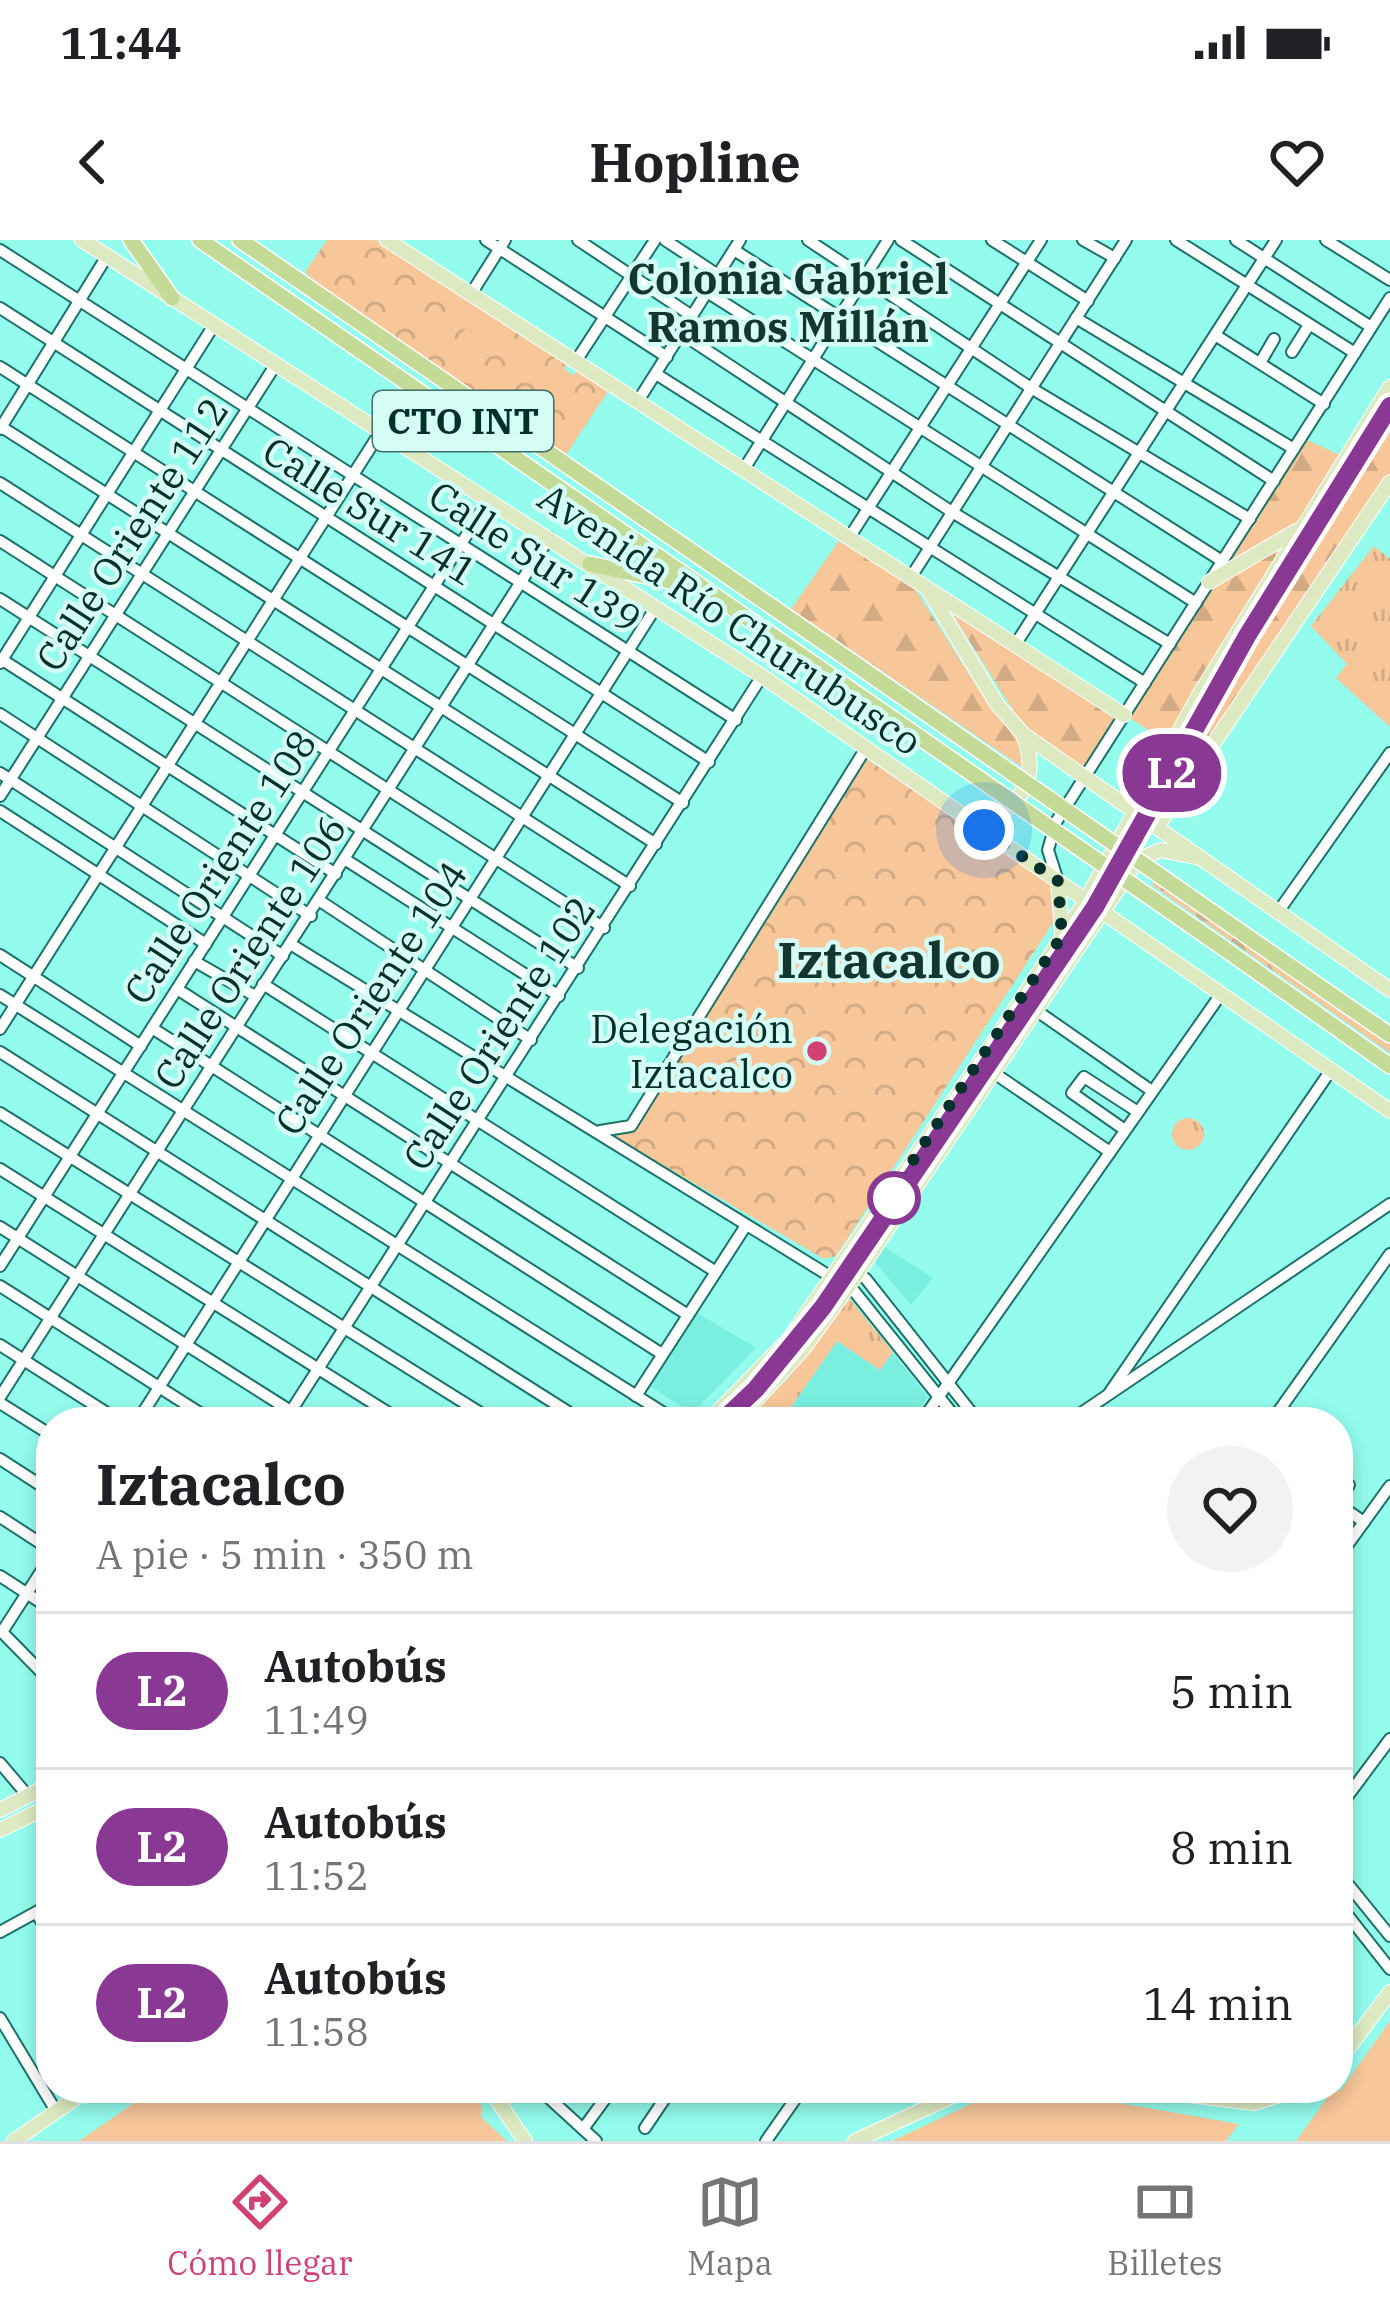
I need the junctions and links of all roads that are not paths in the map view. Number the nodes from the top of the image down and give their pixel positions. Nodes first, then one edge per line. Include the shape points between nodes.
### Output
1 (82, 240) edge
2 (131, 240) edge
3 (200, 240) edge
4 (240, 240) edge
5 (387, 240) edge
6 (486, 240) edge
7 (578, 240) edge
8 (656, 240) edge
9 (665, 240) edge
10 (808, 240) edge
11 (888, 240) edge
12 (901, 240) edge
13 (992, 240) edge
14 (1040, 240) edge
15 (1083, 240) edge
16 (1126, 240) edge
17 (1176, 240) edge
18 (1236, 240) edge
19 (1276, 240) edge
20 (1326, 240) edge
21 (502, 244) edge
22 (737, 245) edge
23 (0, 250) edge
24 (107, 256) junction
25 (1114, 258) junction
26 (1264, 258) junction
27 (1026, 262) junction
28 (718, 275) junction
29 (633, 276) junction
30 (865, 277) junction
31 (1390, 280) edge
32 (1247, 284) junction
33 (706, 292) junction
34 (471, 294) junction
35 (172, 298) junction
36 (1390, 298) edge
37 (1088, 301) junction
38 (80, 302) junction
39 (999, 304) junction
40 (0, 308) edge
41 (692, 316) junction
42 (604, 317) junction
43 (839, 318) junction
44 (1076, 318) junction
45 (214, 325) junction
46 (1309, 325) junction
47 (1371, 327) junction
48 (682, 334) junction
49 (1215, 335) junction
50 (1274, 340) dead end
51 (54, 343) junction
52 (1060, 344) junction
53 (971, 348) junction
54 (1292, 352) dead end
55 (1354, 353) junction
56 (667, 357) junction
57 (812, 360) junction
58 (576, 361) junction
59 (1260, 363) junction
60 (276, 364) junction
61 (0, 367) edge
62 (187, 370) junction
63 (656, 374) junction
64 (1186, 381) junction
65 (27, 385) junction
66 (946, 386) junction
67 (1390, 387) edge
68 (1031, 388) junction
69 (638, 401) junction
70 (787, 401) junction
71 (1324, 404) junction
72 (248, 409) junction
73 (160, 412) junction
74 (1167, 412) junction
75 (1, 427) edge
76 (1007, 427) junction
77 (919, 429) junction
78 (381, 431) junction
79 (761, 441) junction
80 (1294, 449) junction
81 (220, 451) junction
82 (1141, 453) junction
83 (134, 454) junction
84 (744, 470) junction
85 (892, 470) junction
86 (980, 470) junction
87 (353, 476) junction
88 (1274, 481) junction
89 (1390, 482) edge
90 (0, 484) edge
91 (194, 492) junction
92 (1115, 494) junction
93 (108, 495) junction
94 (489, 500) junction
95 (867, 509) junction
96 (952, 512) junction
97 (327, 519) junction
98 (1250, 519) junction
99 (1300, 528) junction
100 (169, 532) junction
101 (1088, 535) junction
102 (81, 537) junction
103 (549, 538) junction
104 (849, 538) junction
105 (0, 541) edge
106 (461, 545) junction
107 (930, 547) junction
108 (302, 560) junction
109 (1222, 561) junction
110 (590, 564) junction
111 (143, 574) junction
112 (56, 577) junction
113 (911, 578) junction
114 (1062, 578) junction
115 (1209, 582) junction
116 (521, 585) junction
117 (434, 587) junction
118 (928, 589) junction
119 (708, 590) junction
120 (0, 599) edge
121 (275, 602) junction
122 (1196, 603) junction
123 (656, 607) junction
124 (1035, 614) junction
125 (117, 616) junction
126 (29, 618) junction
127 (495, 626) junction
128 (408, 628) junction
129 (249, 643) junction
130 (1170, 644) junction
131 (1015, 645) junction
132 (627, 653) junction
133 (90, 656) junction
134 (1, 660) edge
135 (469, 668) junction
136 (382, 669) junction
137 (762, 676) junction
138 (1145, 683) junction
139 (222, 685) junction
140 (601, 694) junction
141 (64, 697) junction
142 (442, 709) junction
143 (355, 712) junction
144 (0, 714) edge
145 (1124, 715) junction
146 (736, 720) junction
147 (196, 725) junction
148 (1023, 734) junction
149 (574, 735) junction
150 (38, 737) junction
151 (866, 748) junction
152 (416, 750) junction
153 (329, 752) junction
154 (1390, 753) edge
155 (709, 762) junction
156 (169, 766) junction
157 (5, 776) edge
158 (548, 776) junction
159 (1085, 776) junction
160 (390, 791) junction
161 (302, 794) junction
162 (0, 796) edge
163 (683, 803) junction
164 (143, 807) junction
165 (953, 808) junction
166 (0, 811) edge
167 (1132, 811) junction
168 (522, 817) junction
169 (1157, 827) junction
170 (364, 833) junction
171 (276, 834) junction
172 (656, 844) junction
173 (117, 848) junction
174 (496, 858) junction
175 (1201, 858) junction
176 (346, 860) junction
177 (336, 874) junction
178 (99, 876) junction
179 (249, 876) junction
180 (1058, 881) junction
181 (630, 886) junction
182 (470, 899) junction
183 (1086, 900) junction
184 (320, 901) junction
185 (1278, 912) junction
186 (1104, 913) junction
187 (311, 916) junction
188 (222, 917) junction
189 (452, 927) junction
190 (604, 928) junction
191 (1062, 936) junction
192 (206, 944) junction
193 (292, 945) junction
194 (0, 955) edge
195 (283, 956) junction
196 (194, 961) junction
197 (578, 968) junction
198 (424, 971) junction
199 (33, 976) junction
200 (263, 984) junction
201 (177, 989) junction
202 (1390, 989) edge
203 (1221, 994) junction
204 (0, 995) edge
205 (256, 996) junction
206 (559, 996) junction
207 (15, 1005) junction
208 (398, 1011) junction
209 (1037, 1011) junction
210 (237, 1024) junction
211 (152, 1028) junction
212 (0, 1029) edge
213 (1390, 1035) edge
214 (531, 1040) junction
215 (141, 1046) junction
216 (0, 1052) edge
217 (371, 1053) junction
218 (211, 1066) junction
219 (1390, 1066) edge
220 (1331, 1070) junction
221 (123, 1073) junction
222 (994, 1073) junction
223 (505, 1077) junction
224 (1152, 1091) junction
225 (345, 1095) junction
226 (184, 1110) junction
227 (1390, 1111) edge
228 (1138, 1112) junction
229 (0, 1113) edge
230 (96, 1115) junction
231 (478, 1120) junction
232 (1125, 1130) junction
233 (597, 1131) junction
234 (319, 1136) junction
235 (158, 1150) junction
236 (1110, 1152) junction
237 (70, 1156) junction
238 (451, 1162) junction
239 (0, 1169) edge
240 (293, 1177) junction
241 (131, 1192) junction
242 (44, 1197) junction
243 (425, 1202) junction
244 (1390, 1204) edge
245 (266, 1219) junction
246 (0, 1227) edge
247 (745, 1227) junction
248 (105, 1233) junction
249 (17, 1238) junction
250 (399, 1244) junction
251 (1390, 1254) edge
252 (240, 1261) junction
253 (843, 1263) junction
254 (0, 1266) edge
255 (716, 1272) junction
256 (858, 1272) junction
257 (78, 1276) junction
258 (840, 1283) junction
259 (0, 1286) edge
260 (372, 1286) junction
261 (214, 1301) junction
262 (688, 1315) junction
263 (51, 1319) junction
264 (345, 1328) junction
265 (0, 1345) edge
266 (186, 1345) junction
267 (662, 1354) junction
268 (24, 1360) junction
269 (320, 1369) junction
270 (950, 1383) junction
271 (159, 1387) junction
272 (1110, 1393) junction
273 (636, 1396) junction
274 (940, 1396) junction
275 (0, 1400) edge
276 (98, 1407) edge
277 (146, 1407) edge
278 (190, 1407) edge
279 (274, 1407) edge
280 (295, 1407) edge
281 (380, 1407) edge
282 (471, 1407) edge
283 (561, 1407) edge
284 (654, 1407) edge
285 (723, 1407) edge
286 (750, 1407) edge
287 (932, 1407) edge
288 (948, 1407) edge
289 (968, 1407) edge
290 (1090, 1407) edge
291 (1282, 1407) edge
292 (36, 1425) edge
293 (0, 1459) edge
294 (36, 1482) edge
295 (1390, 1486) edge
296 (1353, 1514) edge
297 (0, 1517) edge
298 (1364, 1522) junction
299 (1353, 1537) edge
300 (36, 1542) edge
301 (0, 1576) edge
302 (36, 1578) edge
303 (27, 1593) junction
304 (36, 1599) edge
305 (1, 1631) edge
306 (13, 1643) junction
307 (0, 1653) edge
308 (36, 1667) edge
309 (1390, 1739) edge
310 (0, 1763) edge
311 (1353, 1790) edge
312 (36, 1792) edge
313 (28, 1796) junction
314 (0, 1810) edge
315 (36, 1816) edge
316 (0, 1831) edge
317 (1353, 1890) edge
318 (36, 1913) edge
319 (1353, 1923) edge
320 (0, 1932) edge
321 (1390, 1936) edge
322 (1390, 1969) edge
323 (1390, 1993) edge
324 (0, 2018) edge
325 (1353, 2042) edge
326 (36, 2078) edge
327 (51, 2103) edge
328 (68, 2103) edge
329 (499, 2103) edge
330 (554, 2103) edge
331 (602, 2103) edge
332 (659, 2103) edge
333 (793, 2103) edge
334 (930, 2103) edge
335 (56, 2111) junction
336 (645, 2128) dead end
337 (583, 2129) junction
338 (14, 2141) edge
339 (525, 2141) edge
340 (596, 2141) edge
341 (766, 2141) edge
342 (855, 2141) edge

1 - 24 main road, Avenida Río Churubusco / CTO INT
2 - 35 highway
3 - 119 highway, CTO INT
4 - 213 highway, CTO INT, bridge
5 - 34 main road, CTO INT
6 - 21 street
7 - 29 street
8 - 29 street
9 - 28 street
10 - 30 street
11 - 30 street
12 - 39 street
13 - 27 street
14 - 27 street
15 - 25 street
16 - 25 street
17 - 32 street
18 - 26 street
19 - 26 street
20 - 31 street
21 - 34 street
21 - 42 street
22 - 28 street
22 - 43 street
23 - 38 street, Calle Sur 139
24 - 35 main road, Avenida Río Churubusco / CTO INT
24 - 38 street
25 - 37 street
26 - 32 street
26 - 47 street
27 - 37 street
27 - 39 street
28 - 33 street
29 - 41 street
29 - 42 street
30 - 43 street
30 - 53 street
32 - 46 street
32 - 49 street
33 - 41 street
33 - 57 street
34 - 58 main road, CTO INT
35 - 45 main road, Avenida Río Churubusco / CTO INT
36 - 47 street
37 - 44 street
38 - 51 street
38 - 62 street, Calle Sur 139
39 - 52 street
39 - 53 street
40 - 51 street, Calle Sur 141
41 - 48 street
42 - 56 street
42 - 58 street
43 - 57 street
43 - 66 street
44 - 52 street
44 - 64 street
45 - 60 main road, Avenida Río Churubusco / CTO INT
45 - 62 street
46 - 54 street
46 - 55 street
47 - 55 street
48 - 56 street
48 - 70 street
49 - 59 street
49 - 64 street
50 - 59 street
51 - 65 street
51 - 73 street, Calle Sur 141
52 - 68 street
52 - 74 street
53 - 66 street
53 - 68 street
55 - 71 street
56 - 63 street
57 - 70 street
57 - 77 street
58 - 69 main road, CTO INT
59 - 71 street
60 - 72 street, Calle Oriente 112
60 - 78 main road, Avenida Río Churubusco / CTO INT
61 - 65 street
62 - 72 street, Calle Sur 139
62 - 73 street
63 - 69 street
63 - 79 street
64 - 74 street
64 - 80 street
65 - 75 street
65 - 83 street
66 - 76 street
66 - 77 street
67 - 99 main road
68 - 76 street
68 - 82 street
69 - 84 main road, CTO INT
70 - 79 street
70 - 85 street
71 - 80 street
72 - 81 street, Calle Oriente 112
72 - 87 street, Calle Sur 139
73 - 81 street, Calle Sur 141
73 - 83 street
74 - 82 street
74 - 88 street
75 - 93 street
76 - 86 street
76 - 92 street
77 - 85 street
77 - 86 street
78 - 87 street
78 - 94 main road, Avenida Río Churubusco / CTO INT
79 - 84 street
79 - 95 street
80 - 88 street
81 - 91 street, Calle Oriente 112
81 - 97 street, Calle Sur 141
82 - 92 street
82 - 98 street
83 - 91 street
83 - 93 street
84 - 104 main road, CTO INT
85 - 95 street
85 - 96 street
86 - 96 street
86 - 101 street
87 - 97 street
87 - 106 street, Calle Sur 139
88 - 98 street
89 - 169 main road
90 - 102 street
91 - 100 street, Calle Oriente 112
91 - 108 street
92 - 101 street
92 - 109 street
93 - 100 street
93 - 102 street
94 - 103 main road, Avenida Río Churubusco / CTO INT
94 - 106 street, Calle Oriente 108
95 - 104 street
95 - 107 street
96 - 107 street
96 - 114 street
97 - 108 street
97 - 117 street, Calle Sur 141
98 - 109 street
99 - 115 main road
99 - 167 main road
100 - 111 street, Calle Oriente 112
100 - 121 street
101 - 114 street
101 - 122 street
102 - 111 street
102 - 112 street
103 - 110 main road, Avenida Río Churubusco / CTO INT
103 - 116 street, Calle Oriente 106
104 - 113 main road, CTO INT
105 - 112 street
106 - 116 street, Calle Sur 139
106 - 117 street, Calle Oriente 108
107 - 113 street
107 - 124 street
108 - 121 street
108 - 128 street
109 - 115 street
110 - 119 highway
110 - 123 main road, Avenida Río Churubusco / CTO INT
111 - 125 street, Calle Oriente 112
111 - 129 street
112 - 125 street
112 - 126 street
113 - 118 main road, CTO INT
114 - 124 street
114 - 130 street
115 - 122 street
116 - 127 street, Calle Oriente 106
116 - 132 street, Calle Sur 139
117 - 127 street, Calle Sur 141
117 - 128 street, Calle Oriente 108
118 - 131 main road, CTO INT
118 - 148 main road, CTO INT
119 - 219 highway, CTO INT, bridge
120 - 126 street
121 - 129 street
121 - 136 street
122 - 130 street
123 - 132 street, Calle Oriente 104
123 - 137 main road, Avenida Río Churubusco / CTO INT
124 - 131 street
124 - 138 street
125 - 133 street, Calle Oriente 112
125 - 139 street
126 - 133 street
126 - 134 street
127 - 135 street, Calle Oriente 106
127 - 140 street, Calle Sur 141
128 - 135 street
128 - 136 street, Calle Oriente 108
129 - 139 street
129 - 143 street
130 - 138 street
131 - 145 main road, CTO INT
132 - 140 street, Calle Oriente 104
132 - 146 street, Calle Sur 139
133 - 141 street, Calle Oriente 112
133 - 147 street
134 - 141 street
135 - 142 street, Calle Oriente 106
135 - 149 street
136 - 142 street
136 - 143 street, Calle Oriente 108
137 - 146 street, Calle Oriente 102
137 - 151 main road, Avenida Río Churubusco / CTO INT
138 - 145 street
139 - 147 street
139 - 153 street
140 - 149 street, Calle Oriente 104
140 - 155 street, Calle Sur 141
141 - 150 street, Calle Oriente 112
141 - 156 street
142 - 152 street, Calle Oriente 106
142 - 158 street
143 - 152 street
143 - 153 street, Calle Oriente 108
144 - 150 street
145 - 159 street
146 - 155 street, Calle Oriente 102
147 - 156 street
147 - 161 street
148 - 159 main road, CTO INT
148 - 165 main road via 1031,770 1016,801 988,817
149 - 158 street, Calle Oriente 104
149 - 163 street
150 - 157 street, Calle Oriente 112
150 - 164 street
151 - 165 main road, Avenida Río Churubusco / CTO INT
151 - 233 street via 631,1126
152 - 160 street, Calle Oriente 106
152 - 168 street
153 - 160 street
153 - 161 street, Calle Oriente 108
154 - 185 street
155 - 163 street, Calle Oriente 102
156 - 164 street
156 - 171 street
157 - 162 street, Calle Oriente 112
157 - 173 street
158 - 168 street, Calle Oriente 104
158 - 172 street
159 - 167 main road, CTO INT
159 - 180 street via 1049,841
160 - 170 street, Calle Oriente 106
160 - 174 street
161 - 170 street
161 - 171 street, Calle Oriente 108
163 - 172 street, Calle Oriente 102
164 - 173 street
164 - 179 street
165 - 180 main road, Avenida Río Churubusco / CTO INT
166 - 178 street
167 - 169 main road, CTO INT
167 - 183 main road
168 - 174 street, Calle Oriente 104
168 - 181 street
169 - 175 main road, CTO INT
170 - 176 street, Calle Oriente 106
170 - 182 street
171 - 177 street
171 - 179 street, Calle Oriente 108
172 - 181 street, Calle Oriente 102
173 - 178 street
173 - 188 street
174 - 182 street, Calle Oriente 104
174 - 190 street
175 - 185 main road, CTO INT
175 - 186 main road via 1166,850 1145,855
176 - 177 street, Calle Oriente 106
176 - 189 street
177 - 184 street, Calle Oriente 106
178 - 192 street
178 - 199 street
179 - 187 street
179 - 188 street, Calle Oriente 108
180 - 183 main road, Avenida Río Churubusco / CTO INT
180 - 191 main road
181 - 190 street, Calle Oriente 102
182 - 189 street, Calle Oriente 104
182 - 197 street
183 - 186 main road, Avenida Río Churubusco / CTO INT
183 - 191 main road
184 - 187 street, Calle Oriente 106
184 - 198 street
185 - 202 main road, CTO INT
186 - 203 main road, Avenida Río Churubusco / CTO INT
186 - 209 main road
187 - 193 street, Calle Oriente 106
188 - 192 street, Calle Oriente 108
188 - 195 street
189 - 198 street, Calle Oriente 104
189 - 206 street
190 - 197 street, Calle Oriente 102
191 - 253 main road
192 - 196 street, Calle Oriente 108
193 - 195 street, Calle Oriente 106
193 - 208 street
194 - 199 street
195 - 200 street, Calle Oriente 106
196 - 201 street, Calle Oriente 108
196 - 205 street
197 - 206 street, Calle Oriente 102
198 - 208 street, Calle Oriente 104
198 - 214 street
199 - 207 street
199 - 215 street
200 - 205 street, Calle Oriente 106
200 - 217 street
201 - 210 street
201 - 211 street, Calle Oriente 108
203 - 220 main road, Avenida Río Churubusco / CTO INT
203 - 224 street
204 - 207 street
205 - 210 street, Calle Oriente 106
206 - 214 street, Calle Oriente 102
207 - 212 street
207 - 221 street
208 - 217 street, Calle Oriente 104
208 - 223 street
209 - 222 main road
209 - 224 street
210 - 218 street, Calle Oriente 106
210 - 225 street
211 - 215 street, Calle Oriente 108
211 - 218 street
214 - 223 street, Calle Oriente 102
215 - 221 street, Calle Oriente 108
216 - 230 street
217 - 225 street, Calle Oriente 104
217 - 231 street
218 - 226 street, Calle Oriente 106
218 - 234 street
220 - 227 main road, Avenida Río Churubusco / CTO INT
220 - 272 street
221 - 226 street
221 - 230 street, Calle Oriente 108
222 - 236 street
222 - 256 main road
223 - 231 street, Calle Oriente 102
223 - 233 street
224 - 228 street
225 - 234 street, Calle Oriente 104
225 - 238 street
226 - 235 street, Calle Oriente 106
226 - 240 street
228 - 232 street
228 - 232 street via 1084,1077 1072,1093
229 - 237 street
230 - 235 street
230 - 237 street, Calle Oriente 108
231 - 238 street, Calle Oriente 102
231 - 255 street
232 - 236 street
233 - 247 street
234 - 240 street, Calle Oriente 104
234 - 243 street
235 - 241 street, Calle Oriente 106
235 - 245 street
236 - 270 street
237 - 241 street
237 - 242 street, Calle Oriente 108
238 - 243 street, Calle Oriente 102
238 - 262 street
239 - 242 street
240 - 245 street, Calle Oriente 104
240 - 250 street
241 - 248 street, Calle Oriente 106
241 - 252 street
242 - 248 street
242 - 249 street, Calle Oriente 108
243 - 250 street, Calle Oriente 102
243 - 267 street
244 - 272 street
245 - 252 street, Calle Oriente 104
245 - 260 street
246 - 249 street
247 - 255 street
247 - 258 street
248 - 257 street, Calle Oriente 106
248 - 261 street
249 - 254 street, Calle Oriente 108
249 - 257 street
250 - 260 street, Calle Oriente 102
250 - 273 street
251 - 291 street
252 - 261 street, Calle Oriente 104
252 - 264 street
253 - 256 street
253 - 258 main road
255 - 262 street
256 - 258 main road
256 - 270 street
257 - 263 street, Calle Oriente 106
257 - 266 street
258 - 274 street
258 - 285 main road
258 - 286 main road via 804,1348
259 - 263 street
260 - 264 street, Calle Oriente 102
260 - 283 street
261 - 266 street, Calle Oriente 104
261 - 269 street
262 - 267 street
263 - 268 street, Calle Oriente 106
263 - 271 street
264 - 269 street, Calle Oriente 102
264 - 282 street
265 - 268 street
266 - 271 street, Calle Oriente 104
266 - 279 street
267 - 273 street
268 - 275 street, Calle Oriente 106
268 - 276 street
269 - 280 street, Calle Oriente 102
269 - 281 street
270 - 274 street
270 - 289 street
271 - 277 street, Calle Oriente 104
271 - 278 street
272 - 290 street
273 - 284 street
274 - 287 street
274 - 288 street
275 - 292 street
293 - 294 street
295 - 298 street
296 - 298 street
297 - 300 street
298 - 299 street
301 - 303 street
302 - 303 street
303 - 304 street
303 - 305 street
305 - 306 street
306 - 307 street
306 - 308 street
309 - 311 street
310 - 313 street
312 - 313 main road
313 - 314 main road
315 - 316 main road
317 - 321 street
318 - 320 street
319 - 322 street
323 - 325 main road
324 - 326 street
327 - 335 street
328 - 335 main road
329 - 339 main road
330 - 337 street
331 - 337 street
332 - 336 street
333 - 341 street
334 - 342 main road
335 - 338 main road
337 - 340 street

